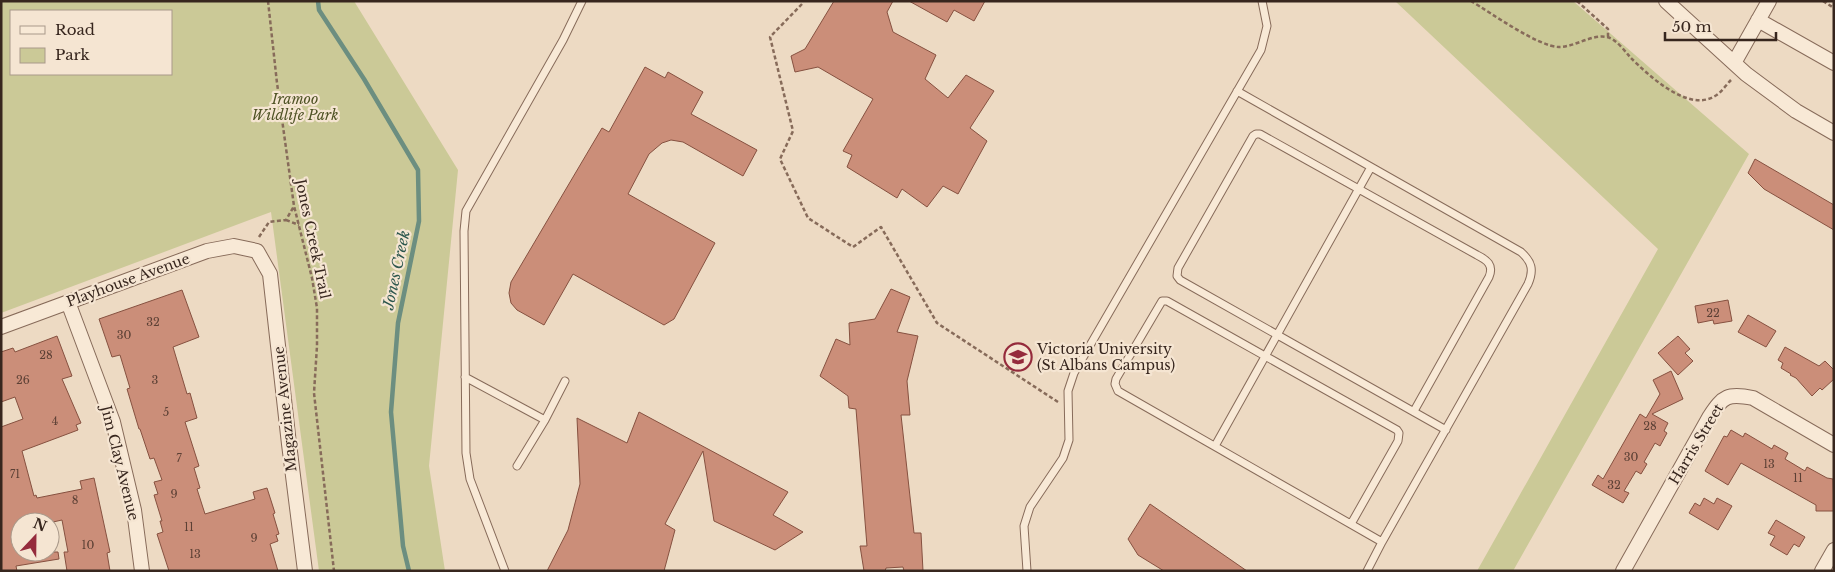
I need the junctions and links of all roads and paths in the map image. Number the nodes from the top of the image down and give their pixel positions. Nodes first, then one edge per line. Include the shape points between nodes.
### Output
1 (268, 1) edge
2 (582, 1) edge
3 (1262, 1) edge
4 (1471, 1) edge
5 (1577, 1) edge
6 (1666, 1) edge
7 (1769, 1) edge
8 (1823, 1) edge
9 (802, 4) dead end
10 (1834, 8) edge
11 (1758, 20) junction
12 (1608, 37) junction
13 (1734, 63) junction
14 (1834, 63) edge
15 (1731, 80) dead end
16 (1237, 91) junction
17 (1834, 134) edge
18 (1371, 167) junction
19 (1359, 189) junction
20 (294, 206) junction
21 (286, 220) junction
22 (299, 225) junction
23 (257, 251) junction
24 (68, 302) junction
25 (1, 327) edge
26 (1277, 335) junction
27 (1265, 356) junction
28 (465, 377) junction
29 (565, 381) dead end
30 (1067, 409) junction
31 (1414, 411) junction
32 (545, 420) junction
33 (1446, 430) junction
34 (1834, 445) edge
35 (1215, 446) junction
36 (517, 466) dead end
37 (1351, 524) junction
38 (1382, 542) junction
39 (1834, 550) edge
40 (142, 571) edge
41 (305, 571) edge
42 (334, 571) edge
43 (505, 571) edge
44 (1028, 571) edge
45 (1367, 571) edge
46 (1623, 571) edge
47 (1822, 571) edge

1 - 20 path, Jones Creek Trail
2 - 28 lane via 466,211
3 - 16 lane via 1267,26 1261,50
4 - 12 path via 1549,46 1568,46 1594,37
5 - 12 path via 1608,29
6 - 13 street
7 - 11 street
8 - 10 path
9 - 30 path via 770,37 793,131 780,159 808,218 853,248 882,227 937,323
11 - 13 street
11 - 14 street
12 - 15 path via 1643,70 1682,97 1694,101 1714,97
13 - 17 street via 1796,111
16 - 18 lane
16 - 30 lane via 1074,373
18 - 19 lane
18 - 33 lane via 1521,252 1532,267 1528,284
19 - 26 lane
19 - 26 lane via 1256,134 1178,268 1180,280
19 - 31 lane via 1485,259 1491,267 1489,277
20 - 21 path
20 - 22 path, Jones Creek Trail
21 - 22 path
21 - 23 path via 269,222 259,236
22 - 42 path, Jones Creek Trail via 317,308 314,393
23 - 24 street, Playhouse Avenue via 234,246 207,251
23 - 41 street, Magazine Avenue via 270,274
24 - 25 street, Playhouse Avenue
24 - 40 street, Jim Clay Avenue via 113,422 134,510
26 - 27 lane
26 - 31 lane
27 - 35 lane
27 - 35 lane via 1162,301 1121,371 1115,384 1118,391
27 - 37 lane via 1398,433 1398,440
28 - 32 lane
28 - 43 lane via 466,453 470,479
29 - 32 lane
30 - 44 lane via 1069,440 1063,458 1030,507 1024,526
31 - 33 lane
32 - 36 lane
33 - 38 lane
34 - 46 street, Harris Street via 1753,398 1738,395 1720,401
35 - 37 lane
37 - 38 lane
38 - 45 lane
39 - 47 street

